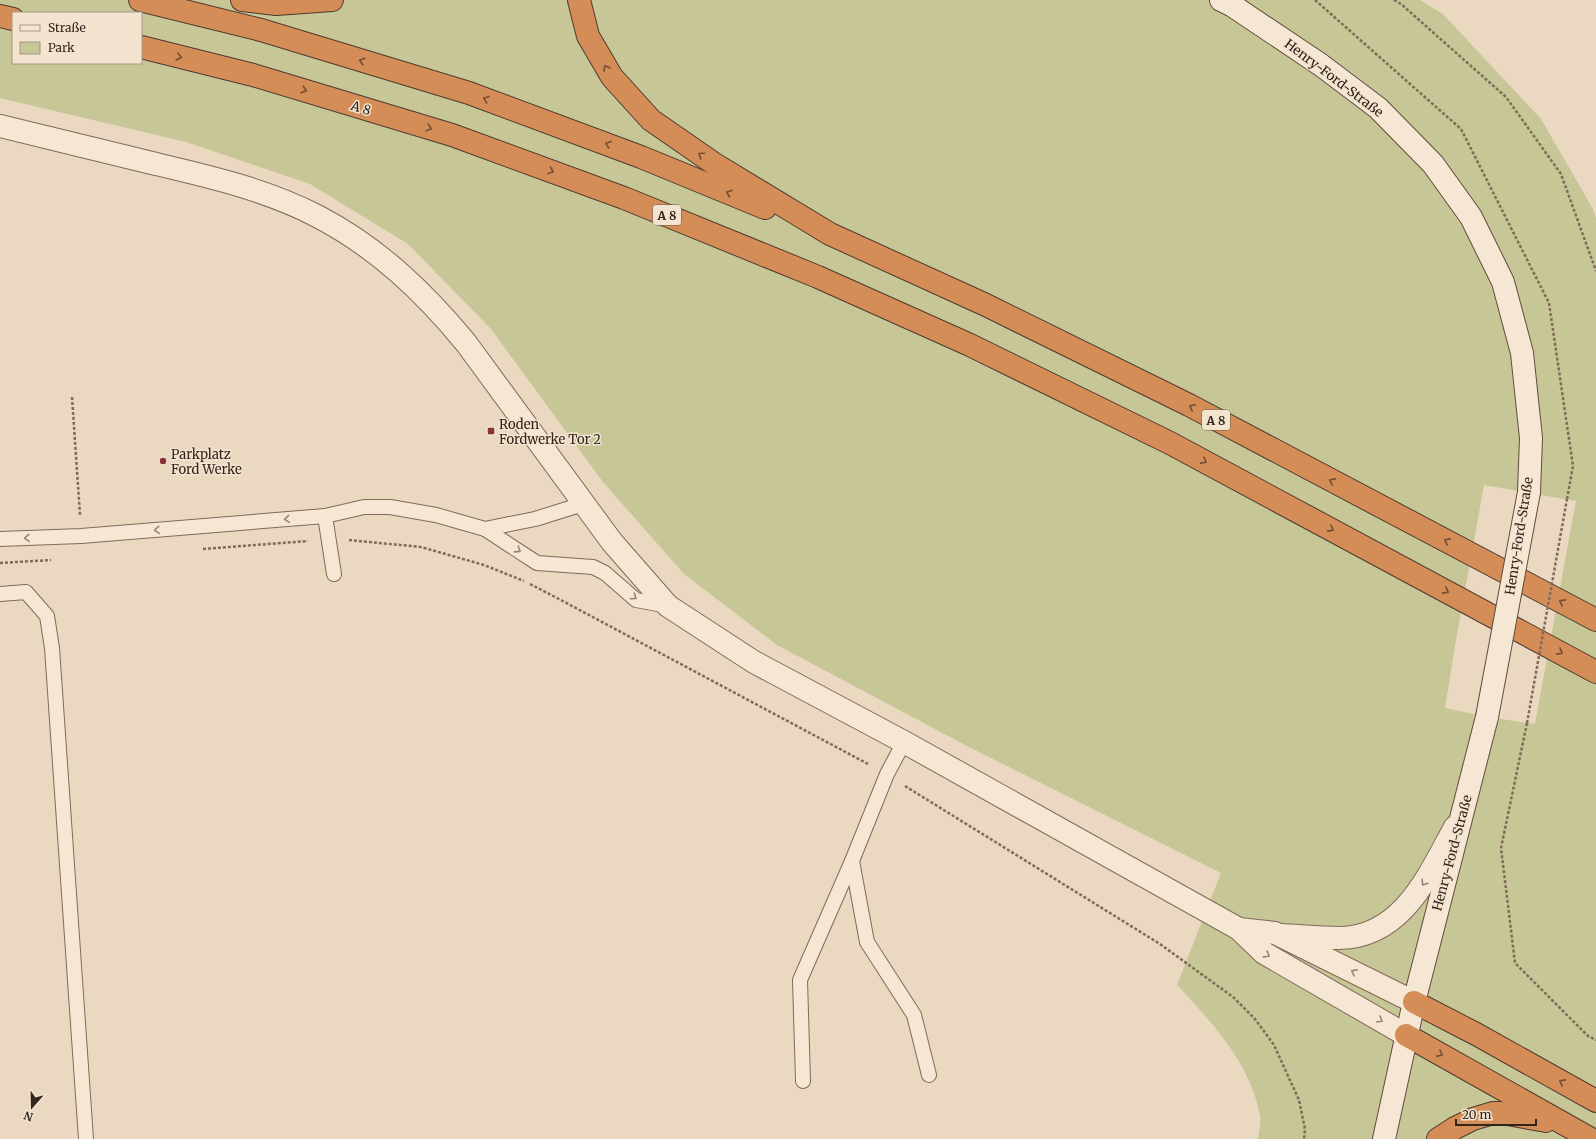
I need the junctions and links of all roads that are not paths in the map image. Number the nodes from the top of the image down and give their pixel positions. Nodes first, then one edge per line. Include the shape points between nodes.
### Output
1 (140, 0) edge
2 (242, 0) edge
3 (332, 0) edge
4 (579, 0) edge
5 (1221, 0) edge
6 (0, 16) edge
7 (12, 19) edge
8 (142, 47) edge
9 (0, 126) edge
10 (830, 234) junction
11 (583, 504) junction
12 (326, 516) junction
13 (485, 529) junction
14 (0, 539) edge
15 (334, 574) dead end
16 (0, 594) edge
17 (668, 606) junction
18 (1596, 620) edge
19 (1596, 672) edge
20 (904, 742) junction
21 (1463, 812) junction
22 (852, 861) junction
23 (1239, 929) junction
24 (1281, 935) junction
25 (1414, 1002) junction
26 (1406, 1035) junction
27 (929, 1074) dead end
28 (803, 1081) dead end
29 (1596, 1101) edge
30 (1583, 1134) edge
31 (86, 1139) edge
32 (1384, 1139) edge
33 (1438, 1139) edge

10 -> 1 highway, A 8 via 641,157 469,93 261,30
2 - 3 highway via 276,4
10 -> 4 highway via 716,165 651,120 612,77 588,36
5 - 21 street, Henry-Ford-Straße, bridge via 1321,65 1378,108 1433,164 1471,217 1503,282 1522,353 1531,438 1528,492 1487,717
6 - 7 highway
8 -> 19 highway, A 8 / A 8 via 253,75 452,135 624,198 818,277 970,345 1170,443
9 - 11 street via 250,189 317,216 347,233 400,273 444,316
18 -> 10 highway, A 8 via 1189,405 986,305
11 - 13 lane via 535,519
11 - 17 street via 612,542
12 - 13 lane via 364,506 390,506 436,515
12 -> 14 lane via 81,536
12 - 15 lane
13 -> 17 lane via 537,563 593,567 605,573 636,600
16 - 31 lane via 26,592 47,616 51,642
17 - 20 street via 754,662
20 - 22 lane via 887,774
20 - 23 street
21 -> 24 street via 1427,878 1404,909 1391,921 1360,936 1340,938
21 - 25 street, Henry-Ford-Straße
22 - 27 lane via 867,942 914,1015
22 - 28 lane via 800,980
23 - 24 street
23 -> 26 street via 1264,954
25 -> 24 street
25 - 26 street, Henry-Ford-Straße
29 -> 25 highway
26 -> 30 highway
26 - 32 street, Henry-Ford-Straße
30 - 33 highway via 1542,1120 1502,1113 1473,1119

